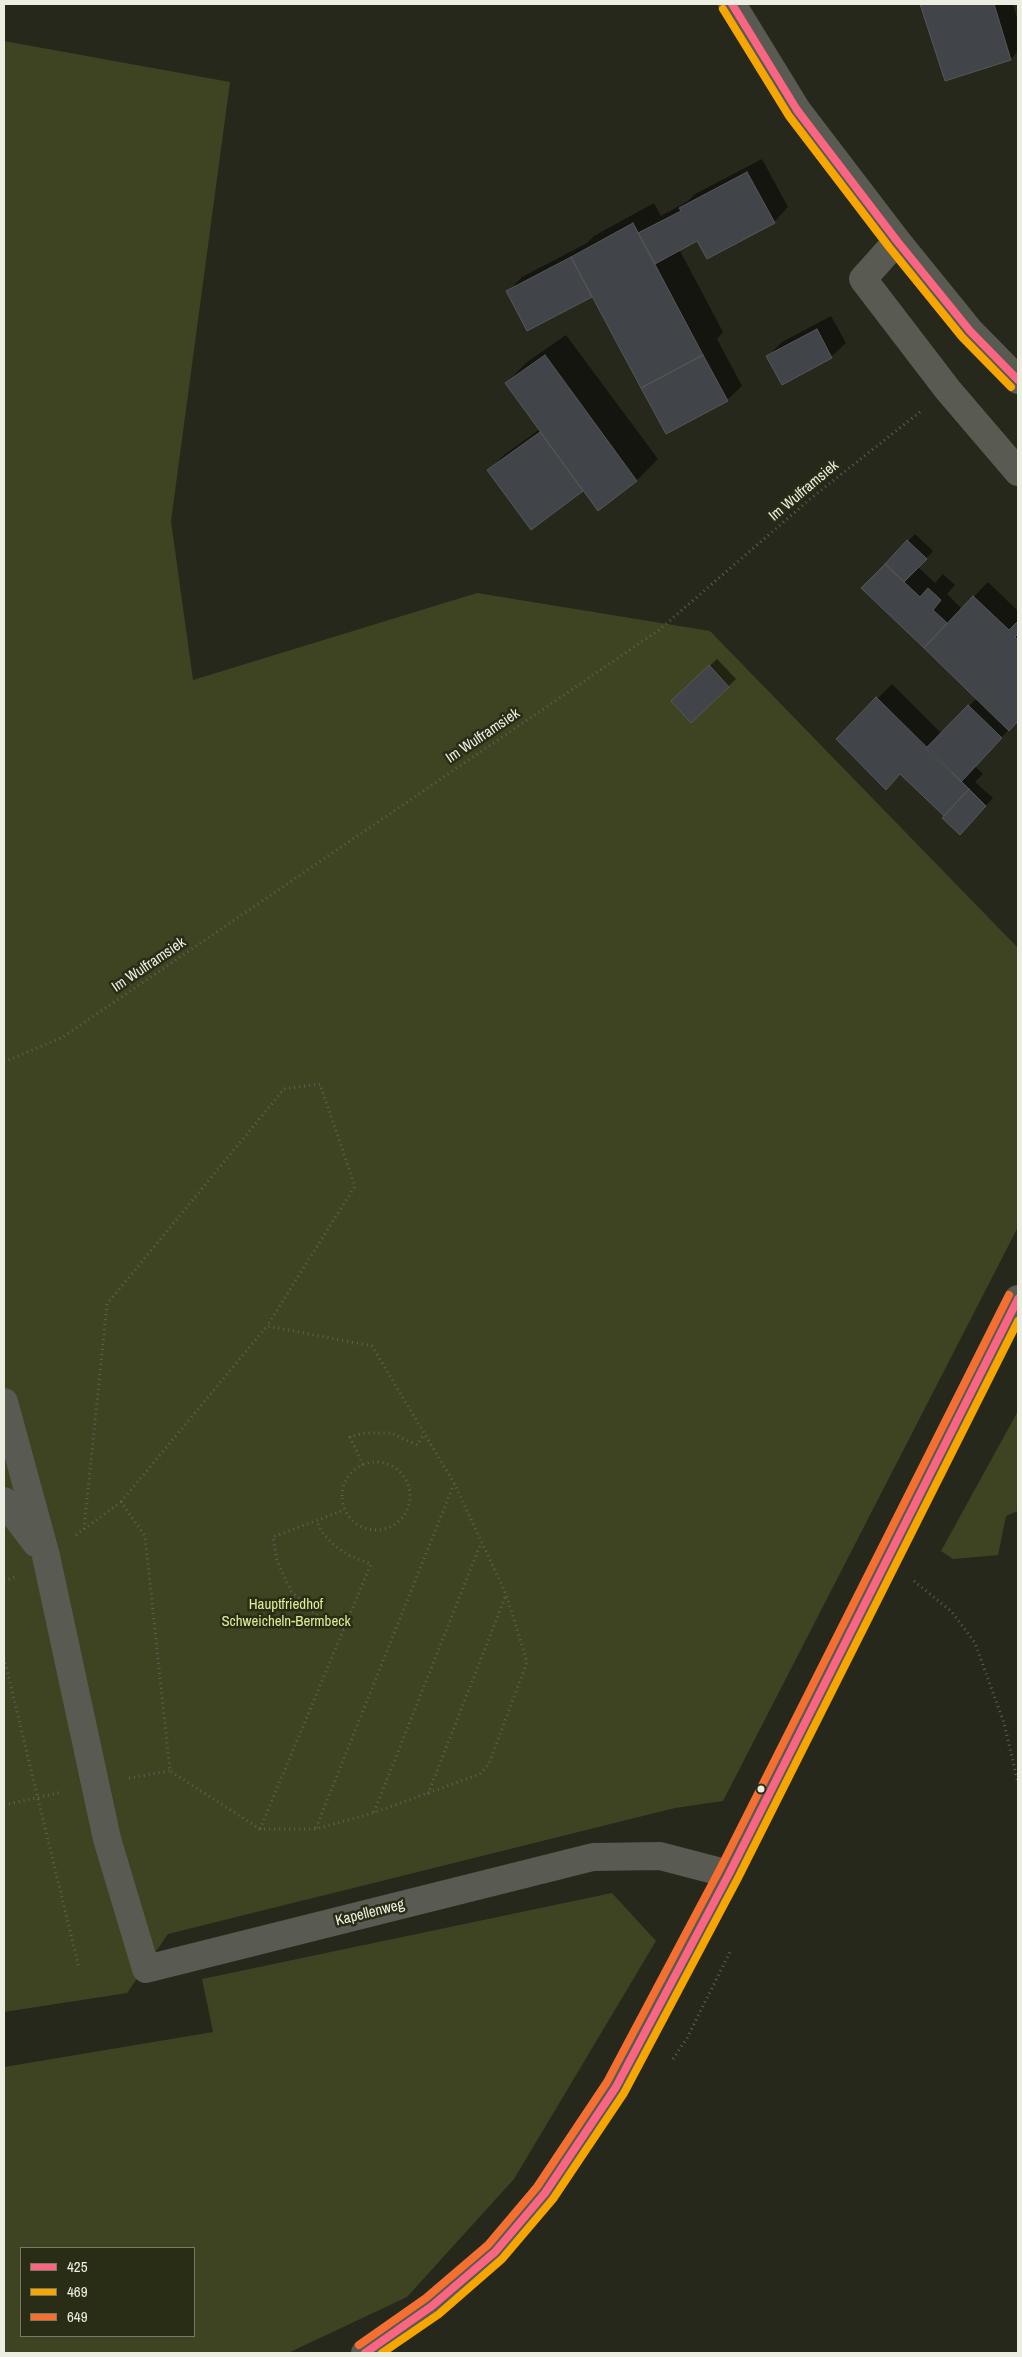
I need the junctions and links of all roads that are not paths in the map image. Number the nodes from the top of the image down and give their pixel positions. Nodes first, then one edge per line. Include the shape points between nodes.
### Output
1 (732, 4) edge
2 (897, 241) junction
3 (1018, 380) edge
4 (1018, 472) edge
5 (1018, 1299) edge
6 (4, 1402) edge
7 (4, 1501) edge
8 (46, 1556) junction
9 (729, 1874) junction
10 (364, 2353) edge

1 - 2 street via 797,110
2 - 3 street via 970,331
2 - 4 street via 863,279 948,390
5 - 9 street
6 - 8 street
7 - 8 street
8 - 9 street, Kapellenweg via 107,1839 146,1970 593,1857 660,1856
9 - 10 street via 616,2087 545,2193 495,2252 432,2306

